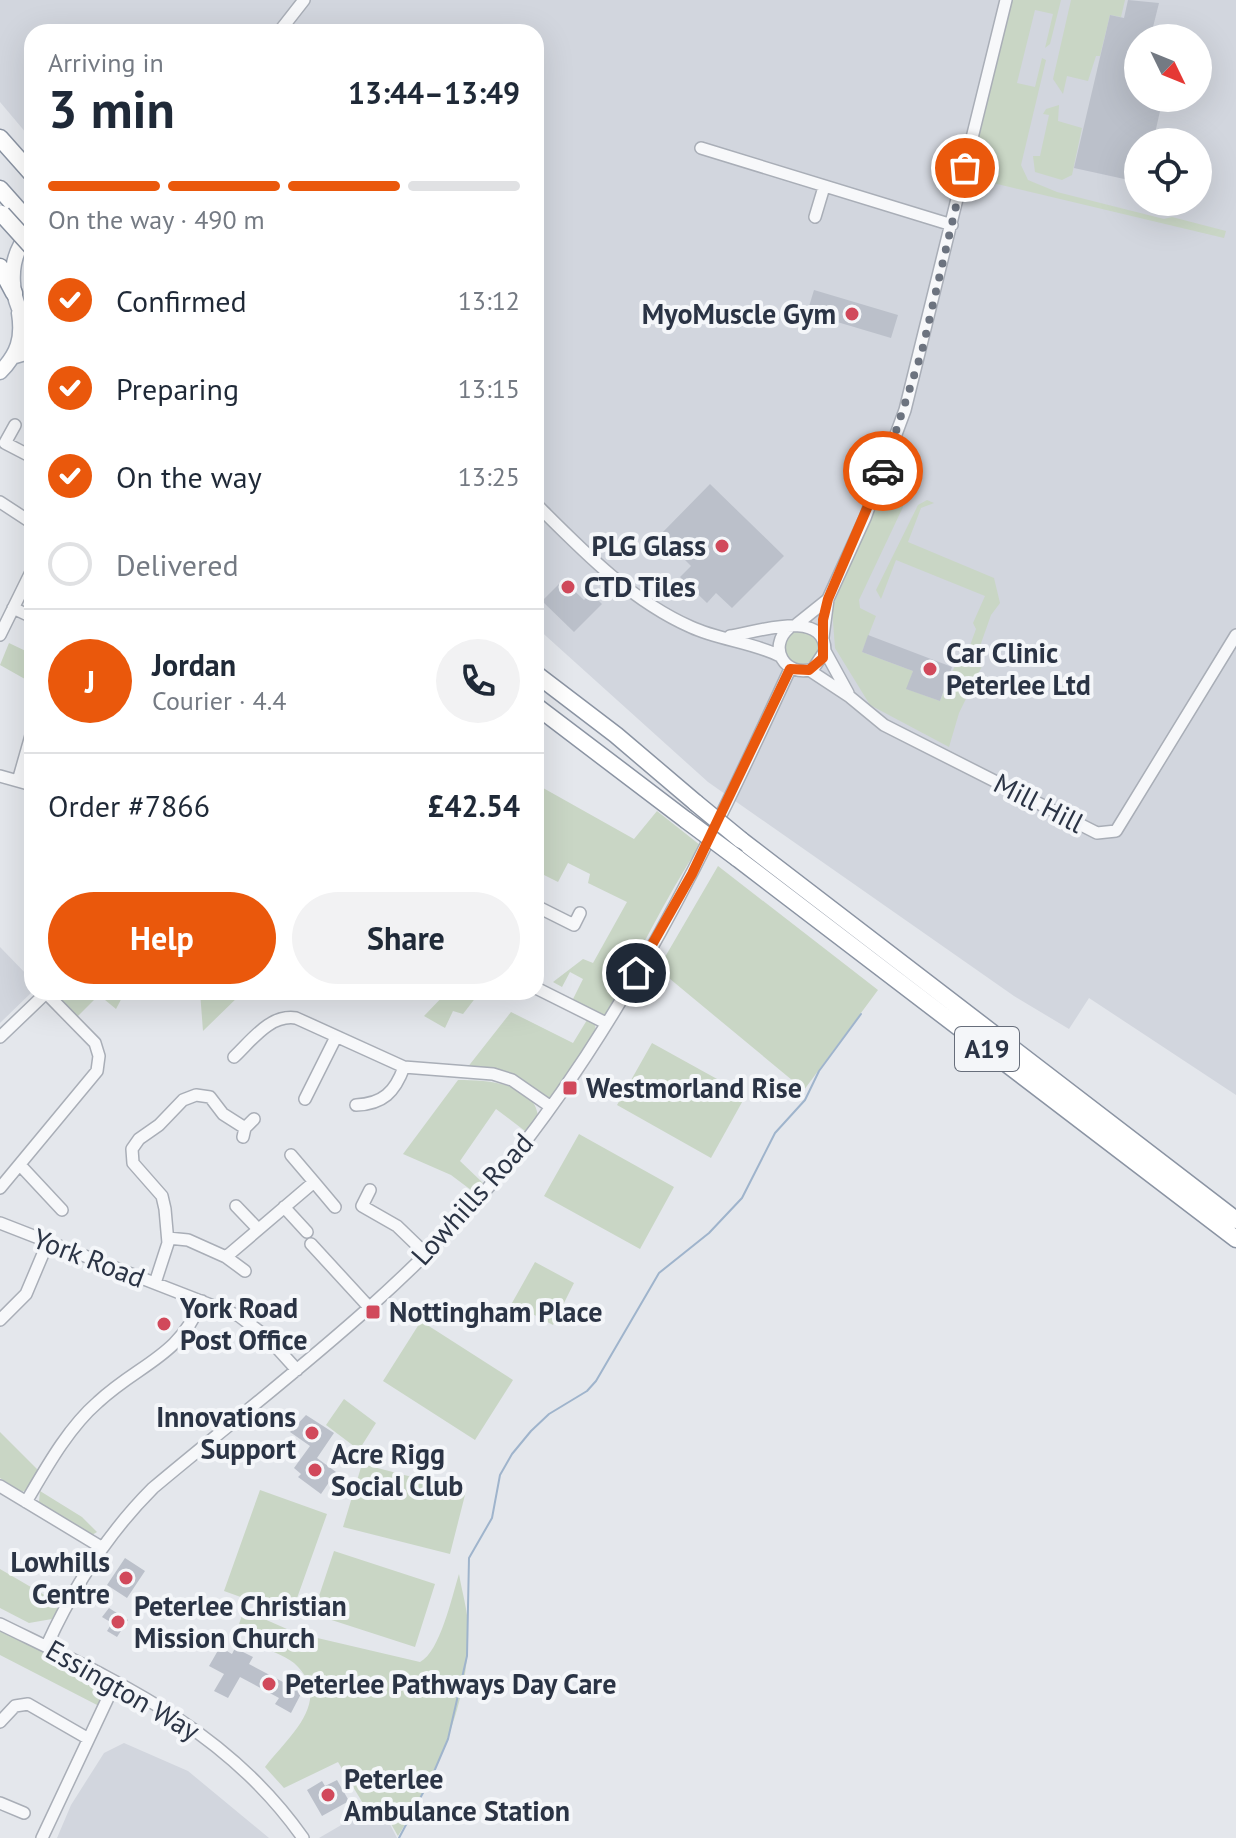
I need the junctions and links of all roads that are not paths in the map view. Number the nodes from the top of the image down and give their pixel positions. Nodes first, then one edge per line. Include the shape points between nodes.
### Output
1 (304, 0) edge
2 (1006, 0) edge
3 (285, 24) edge
4 (0, 138) edge
5 (701, 148) dead end
6 (24, 165) edge
7 (824, 187) junction
8 (3, 204) edge
9 (815, 217) dead end
10 (24, 221) edge
11 (952, 225) junction
12 (24, 235) edge
13 (24, 242) edge
14 (0, 267) edge
15 (16, 301) junction
16 (24, 315) edge
17 (24, 353) edge
18 (15, 356) junction
19 (0, 372) edge
20 (15, 425) dead end
21 (24, 453) edge
22 (0, 502) edge
23 (544, 512) edge
24 (24, 518) edge
25 (24, 586) edge
26 (828, 599) junction
27 (13, 608) junction
28 (24, 613) edge
29 (793, 626) junction
30 (0, 635) edge
31 (1236, 635) edge
32 (725, 637) junction
33 (823, 637) junction
34 (825, 651) junction
35 (780, 656) junction
36 (790, 669) junction
37 (809, 670) junction
38 (544, 671) edge
39 (544, 680) edge
40 (850, 697) junction
41 (544, 712) edge
42 (586, 713) junction
43 (544, 725) edge
44 (24, 760) edge
45 (0, 776) edge
46 (18, 781) junction
47 (24, 783) edge
48 (652, 794) junction
49 (544, 910) edge
50 (580, 913) dead end
51 (544, 992) edge
52 (39, 1000) edge
53 (53, 1000) edge
54 (606, 1023) junction
55 (0, 1037) edge
56 (336, 1037) junction
57 (234, 1057) dead end
58 (404, 1067) junction
59 (305, 1099) dead end
60 (356, 1105) dead end
61 (551, 1107) junction
62 (247, 1128) dead end
63 (291, 1155) dead end
64 (20, 1165) junction
65 (1154, 1178) junction
66 (314, 1182) junction
67 (0, 1188) edge
68 (370, 1190) dead end
69 (236, 1206) dead end
70 (284, 1207) junction
71 (335, 1207) dead end
72 (62, 1210) dead end
73 (1236, 1220) edge
74 (0, 1223) edge
75 (258, 1229) junction
76 (168, 1238) junction
77 (1236, 1239) edge
78 (48, 1242) junction
79 (1236, 1250) edge
80 (425, 1253) junction
81 (226, 1257) junction
82 (245, 1271) dead end
83 (155, 1283) junction
84 (202, 1301) junction
85 (368, 1306) junction
86 (0, 1320) edge
87 (297, 1370) junction
88 (0, 1486) edge
89 (26, 1502) junction
90 (101, 1547) junction
91 (0, 1624) edge
92 (47, 1645) junction
93 (115, 1683) junction
94 (0, 1722) edge
95 (87, 1738) junction
96 (0, 1803) edge
97 (24, 1813) dead end
98 (42, 1838) edge
99 (303, 1838) edge

1 - 3 street
2 - 11 street
4 - 6 highway
5 - 7 street
7 - 9 street
7 - 11 street
8 - 10 highway
8 - 12 highway, bridge
11 - 26 street via 905,410
13 - 15 main road via 16,258
14 - 15 highway
15 - 16 main road
15 - 18 main road via 21,326
17 - 18 main road
18 - 19 main road
20 - 21 street via 5,443
22 - 24 street
23 - 32 street via 639,597 692,628
25 - 27 street
26 - 29 street
26 - 33 street
27 - 28 street
27 - 30 street
29 - 32 street
29 - 33 street via 813,627
29 - 35 street via 779,640
31 - 40 street, Mill Hill via 1116,831 1097,833 884,725
32 - 35 street
33 - 34 street
34 - 37 street
34 - 40 street, Mill Hill
35 - 36 street
36 - 37 street
36 - 54 street, Lowhills Road via 692,874
37 - 40 street, Mill Hill
38 - 42 highway
39 - 42 highway, A19
41 - 48 highway, A19
42 - 73 highway, A19, bridge via 741,840
43 - 48 highway
44 - 46 street
45 - 46 street
46 - 47 street
48 - 65 highway, A19, bridge
49 - 50 street via 574,925
51 - 54 street
52 - 55 street
53 - 64 street via 95,1043 97,1071
54 - 61 street, Lowhills Road
56 - 57 street via 286,1017 274,1021
56 - 58 street
56 - 59 street
58 - 60 street via 389,1096
58 - 61 street via 493,1074 512,1080
61 - 80 street, Lowhills Road via 497,1178
62 - 76 street via 223,1114 210,1097 196,1095 139,1139 132,1149 133,1163 162,1196
63 - 66 street
64 - 67 street
64 - 72 street
65 - 77 highway, A19
65 - 79 highway
66 - 70 street
66 - 71 street
68 - 80 street via 362,1206 397,1226
69 - 75 street
70 - 75 street
70 - 85 street
74 - 78 street, York Road
75 - 81 street
76 - 81 street via 188,1240
76 - 83 street
78 - 83 street, York Road
78 - 86 street via 26,1294
80 - 85 street, Lowhills Road
81 - 82 street
83 - 84 street, York Road
84 - 87 street, York Road via 239,1316
84 - 89 street via 179,1342 87,1413
85 - 87 street, Lowhills Road
87 - 90 street, Lowhills Road via 153,1488
88 - 89 street
89 - 90 street
90 - 92 street, Lowhills Road
91 - 92 street, Essington Way
92 - 93 street, Essington Way
93 - 95 street
93 - 99 street, Essington Way via 189,1724 223,1750 275,1801
94 - 95 street via 15,1706 28,1704
95 - 98 street
96 - 97 street

